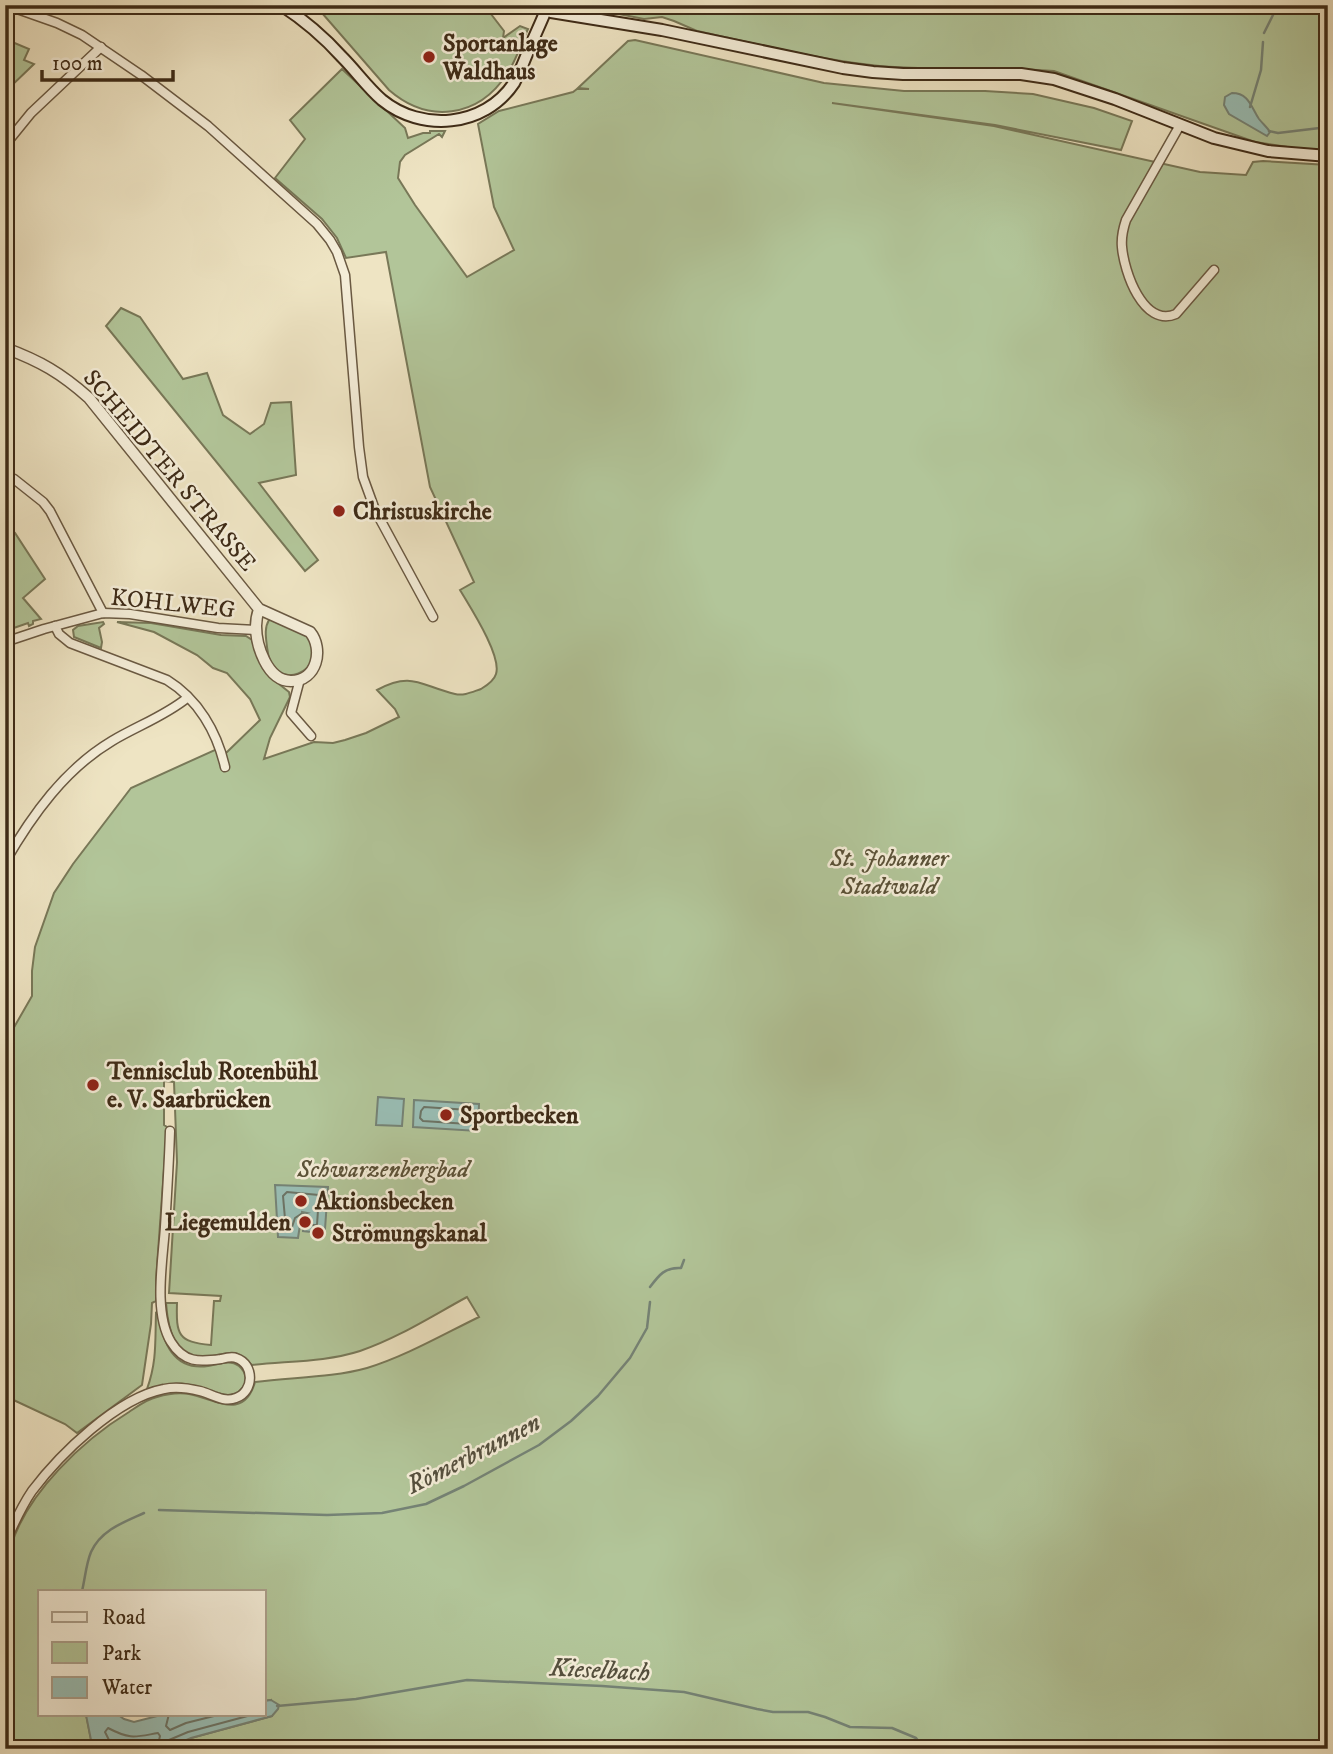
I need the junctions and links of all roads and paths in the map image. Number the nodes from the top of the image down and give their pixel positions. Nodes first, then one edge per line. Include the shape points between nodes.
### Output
1 (6, 5) edge
2 (281, 5) edge
3 (541, 8) edge
4 (101, 47) junction
5 (1180, 125) junction
6 (5, 145) edge
7 (1328, 156) edge
8 (1214, 270) dead end
9 (5, 348) edge
10 (14, 479) dead end
11 (259, 609) junction
12 (103, 613) junction
13 (433, 617) dead end
14 (55, 626) junction
15 (256, 630) junction
16 (5, 642) edge
17 (300, 680) junction
18 (187, 698) junction
19 (310, 736) dead end
20 (225, 767) dead end
21 (5, 862) edge
22 (170, 1132) dead end
23 (5, 1543) edge
24 (5, 1746) edge
25 (10, 1749) edge

1 - 4 street via 57,23
2 - 3 main road via 324,38 395,110 447,122 474,115 507,92 519,74
3 - 5 main road via 853,69 1038,76
4 - 6 street via 31,113
4 - 13 street via 208,126 330,240 341,262 347,293 363,477 374,510
5 - 7 main road via 1268,151
5 - 8 street via 1126,220 1122,231 1126,267 1139,299 1162,317 1176,314
9 - 11 street, SCHEIDTER STRASSE via 49,366 89,398
10 - 12 street via 50,511
11 - 15 street
11 - 17 street, SCHEIDTER STRASSE via 315,638 317,663
12 - 14 street, KOHLWEG
12 - 15 street, KOHLWEG
14 - 16 street, KOHLWEG
14 - 18 street via 70,643 167,680
15 - 17 street via 270,669 285,680
17 - 19 street via 291,713
18 - 20 street via 214,732
18 - 21 street via 80,764 50,795
22 - 23 street via 161,1288 166,1330 173,1346 194,1361 237,1358 247,1366 248,1387 233,1400 174,1387 142,1396 124,1407 92,1429 52,1468 20,1510
24 - 25 street

